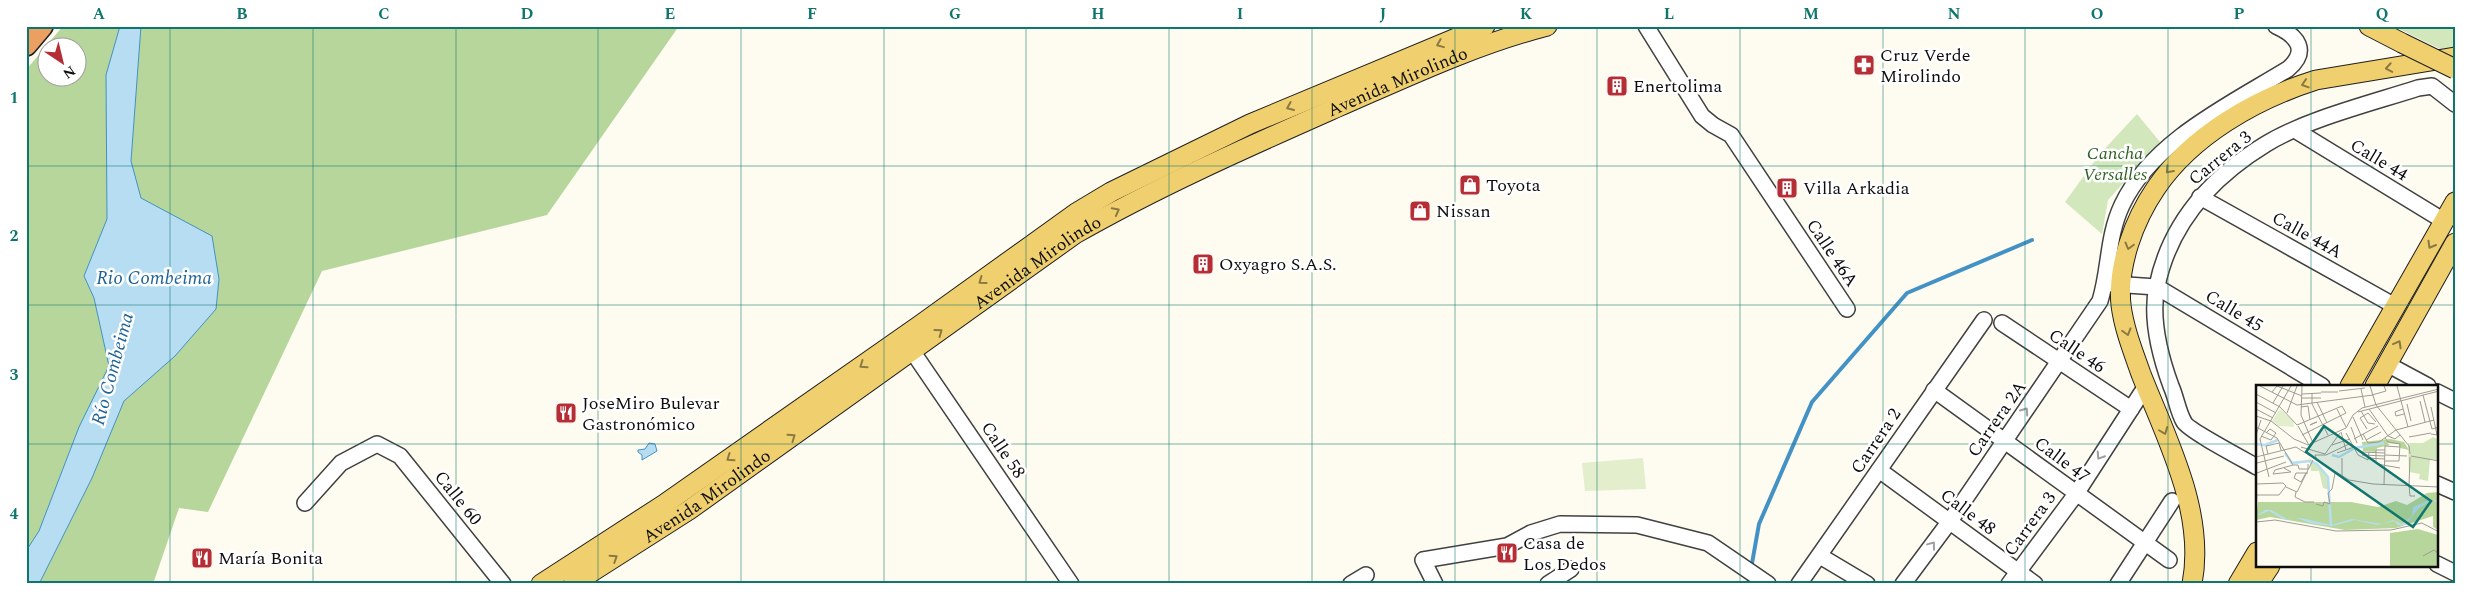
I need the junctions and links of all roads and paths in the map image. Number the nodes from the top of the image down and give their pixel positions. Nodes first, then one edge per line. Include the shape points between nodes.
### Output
1 (29, 26) edge
2 (42, 26) edge
3 (1485, 26) edge
4 (1547, 26) edge
5 (1646, 26) edge
6 (2276, 26) edge
7 (2369, 26) edge
8 (26, 29) edge
9 (26, 45) edge
10 (2455, 57) edge
11 (2455, 69) edge
12 (2455, 104) edge
13 (2295, 130) junction
14 (2200, 197) junction
15 (2455, 202) edge
16 (2444, 221) junction
17 (2455, 243) edge
18 (2113, 284) junction
19 (2157, 287) junction
20 (2395, 306) junction
21 (1847, 308) dead end
22 (1984, 320) dead end
23 (2002, 323) dead end
24 (908, 344) junction
25 (2059, 362) junction
26 (2387, 364) junction
27 (2320, 385) edge
28 (2351, 385) edge
29 (2376, 385) edge
30 (2426, 385) edge
31 (2146, 386) junction
32 (1934, 390) junction
33 (2438, 392) edge
34 (2455, 401) edge
35 (2131, 409) junction
36 (2005, 441) junction
37 (2256, 466) edge
38 (1879, 470) junction
39 (2438, 484) edge
40 (2455, 492) edge
41 (2076, 494) junction
42 (2172, 501) dead end
43 (305, 503) dead end
44 (1950, 521) junction
45 (2145, 543) junction
46 (2256, 554) edge
47 (1820, 556) junction
48 (2169, 560) dead end
49 (2438, 564) edge
50 (2269, 568) edge
51 (1571, 569) dead end
52 (2455, 573) edge
53 (1366, 574) dead end
54 (2014, 578) edge
55 (1068, 579) edge
56 (576, 582) edge
57 (503, 584) edge
58 (541, 584) edge
59 (1351, 584) edge
60 (1436, 584) edge
61 (1548, 584) edge
62 (1768, 584) edge
63 (1799, 584) edge
64 (1867, 584) edge
65 (1903, 584) edge
66 (2035, 584) edge
67 (2118, 584) edge
68 (2192, 584) edge
69 (2238, 584) edge
70 (2258, 584) edge

1 - 8 highway
2 - 9 highway
3 -> 24 main road, Avenida Mirolindo via 1250,124 1111,192 1076,213
24 -> 4 main road, Avenida Mirolindo via 1115,210 1430,67
5 - 21 street, Calle 46A via 1702,116 1731,135
6 - 18 street, Carrera 2A via 2299,44 2297,60 2288,69 2199,123 2167,148 2142,176 2122,204 2109,242
7 - 11 main road, bridge
10 -> 18 main road via 2316,80 2261,103 2210,133 2194,144 2164,176 2142,210
12 - 13 street, Carrera 3 via 2432,86 2418,88
13 - 14 street, Carrera 3 via 2266,144
13 - 16 street, Calle 44
14 - 19 street, Carrera 3 via 2177,232
14 - 20 street, Calle 44A
15 - 16 main road
16 -> 20 main road
26 -> 17 main road
18 - 19 street, Calle 45
18 - 25 street, Carrera 2A
18 -> 31 main road
19 - 27 street, Calle 45
19 - 37 street, Carrera 3 via 2158,340 2184,424
20 - 28 main road
22 - 32 street, Carrera 2
23 - 25 street, Calle 46
24 - 55 street, Calle 58
56 -> 24 main road, Avenida Mirolindo via 689,510
24 -> 58 main road, Avenida Mirolindo
25 - 35 street, Calle 46
36 -> 25 street, Carrera 2A
26 - 29 main road
26 - 30 street
31 - 35 street, Carrera 3
31 -> 68 main road via 2184,486 2192,520
32 - 36 street, Calle 47
32 - 38 street, Carrera 2
33 - 34 street
35 -> 41 street, Carrera 3
36 - 41 street, Calle 47
36 - 44 street, Carrera 2A
38 - 44 street, Calle 48
38 - 47 street, Carrera 2
39 - 40 street
41 - 45 street, Calle 47
41 - 54 street, Carrera 3
42 - 45 street
43 - 57 street, Calle 60 via 341,463 377,444 400,456
44 - 54 street, Calle 48
65 -> 44 street, Carrera 2A
45 - 48 street, Calle 47
45 - 67 street
46 - 69 main road
47 - 63 street, Carrera 2
47 - 64 street
49 - 52 street
50 - 70 main road
51 - 61 street
53 - 59 street
54 - 66 street, Calle 48
60 - 62 street via 1423,560 1507,546 1531,533 1560,524 1637,525 1714,546

